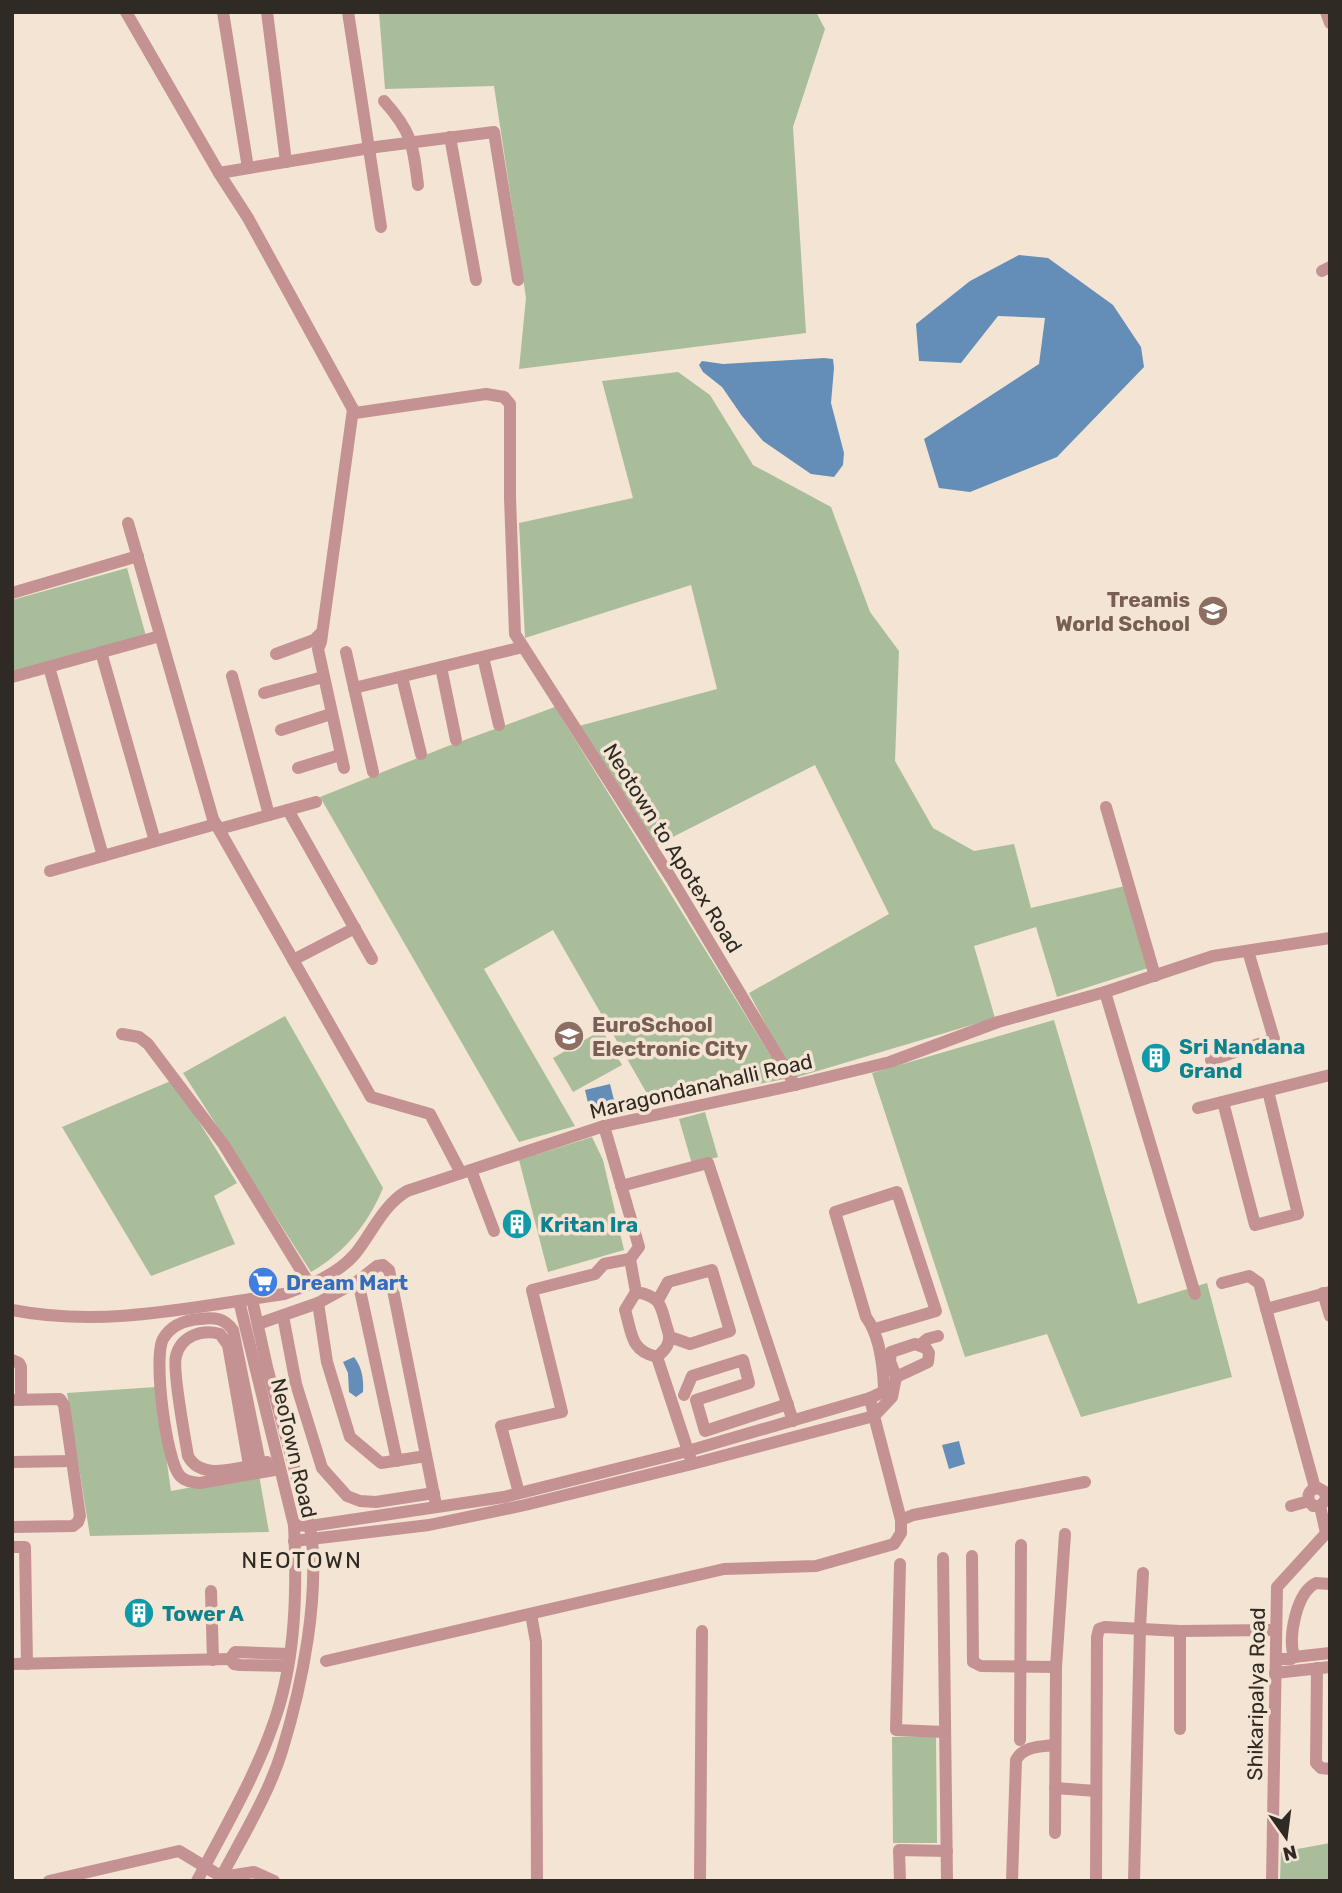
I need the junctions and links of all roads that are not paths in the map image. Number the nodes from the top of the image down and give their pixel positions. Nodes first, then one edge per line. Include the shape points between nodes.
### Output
1 (126, 12) edge
2 (223, 12) edge
3 (267, 12) edge
4 (348, 12) edge
5 (1326, 12) edge
6 (1330, 23) edge
7 (384, 101) dead end
8 (450, 137) junction
9 (412, 142) junction
10 (369, 148) junction
11 (286, 162) junction
12 (248, 169) junction
13 (219, 173) junction
14 (418, 186) dead end
15 (381, 227) dead end
16 (476, 280) dead end
17 (518, 280) dead end
18 (354, 411) junction
19 (128, 523) dead end
20 (138, 556) junction
21 (12, 593) edge
22 (322, 632) junction
23 (160, 636) junction
24 (523, 647) junction
25 (102, 652) junction
26 (346, 653) dead end
27 (276, 654) dead end
28 (483, 657) junction
29 (49, 667) junction
30 (441, 667) junction
31 (232, 676) dead end
32 (12, 677) edge
33 (323, 677) junction
34 (402, 677) junction
35 (354, 688) junction
36 (264, 693) dead end
37 (331, 714) junction
38 (499, 725) dead end
39 (281, 730) dead end
40 (456, 740) dead end
41 (421, 754) dead end
42 (298, 768) dead end
43 (373, 772) dead end
44 (316, 802) dead end
45 (1106, 807) dead end
46 (288, 810) junction
47 (269, 815) junction
48 (217, 827) junction
49 (155, 841) junction
50 (103, 856) junction
51 (50, 871) dead end
52 (355, 928) junction
53 (1330, 938) edge
54 (1248, 951) junction
55 (372, 959) dead end
56 (293, 960) junction
57 (1155, 976) junction
58 (1105, 992) junction
59 (122, 1034) dead end
60 (1211, 1060) dead end
61 (1330, 1075) edge
62 (795, 1085) junction
63 (1268, 1091) junction
64 (1223, 1102) junction
65 (1198, 1108) dead end
66 (604, 1126) junction
67 (466, 1171) junction
68 (621, 1186) junction
69 (494, 1231) dead end
70 (630, 1259) junction
71 (358, 1280) junction
72 (1223, 1283) dead end
73 (310, 1285) junction
74 (636, 1292) junction
75 (1326, 1292) edge
76 (1195, 1294) dead end
77 (246, 1300) junction
78 (658, 1300) junction
79 (318, 1303) junction
80 (1266, 1309) junction
81 (12, 1310) edge
82 (283, 1316) junction
83 (1330, 1316) edge
84 (261, 1320) junction
85 (875, 1329) junction
86 (938, 1336) dead end
87 (670, 1337) junction
88 (920, 1345) junction
89 (657, 1357) junction
90 (12, 1360) edge
91 (896, 1377) junction
92 (870, 1398) junction
93 (670, 1399) junction
94 (17, 1400) edge
95 (788, 1405) junction
96 (874, 1416) junction
97 (793, 1421) junction
98 (688, 1451) junction
99 (426, 1456) junction
100 (72, 1461) junction
101 (397, 1461) junction
102 (12, 1462) edge
103 (254, 1464) junction
104 (692, 1464) junction
105 (279, 1465) junction
106 (1085, 1482) dead end
107 (519, 1493) junction
108 (1320, 1497) edge
109 (435, 1500) junction
110 (1291, 1506) dead end
111 (901, 1520) junction
112 (293, 1525) junction
113 (310, 1526) junction
114 (12, 1527) edge
115 (1328, 1532) edge
116 (1065, 1534) dead end
117 (312, 1540) junction
118 (295, 1541) junction
119 (1021, 1545) dead end
120 (12, 1547) edge
121 (972, 1556) dead end
122 (943, 1558) dead end
123 (900, 1564) dead end
124 (1143, 1573) dead end
125 (1330, 1584) edge
126 (211, 1591) dead end
127 (531, 1614) junction
128 (1140, 1628) junction
129 (1276, 1630) junction
130 (702, 1631) dead end
131 (1180, 1631) junction
132 (1330, 1653) edge
133 (1293, 1655) junction
134 (213, 1660) junction
135 (289, 1660) junction
136 (326, 1661) dead end
137 (1276, 1661) junction
138 (12, 1664) edge
139 (27, 1664) junction
140 (1021, 1667) junction
141 (1056, 1667) junction
142 (1323, 1667) edge
143 (1180, 1729) dead end
144 (945, 1732) junction
145 (1020, 1740) dead end
146 (1055, 1745) junction
147 (1330, 1769) edge
148 (1055, 1788) junction
149 (1096, 1791) junction
150 (1055, 1833) dead end
151 (947, 1851) junction
152 (206, 1865) junction
153 (220, 1879) edge
154 (49, 1881) edge
155 (197, 1881) edge
156 (274, 1881) edge
157 (537, 1881) edge
158 (700, 1881) edge
159 (900, 1881) edge
160 (947, 1881) edge
161 (1012, 1881) edge
162 (1096, 1881) edge
163 (1134, 1881) edge
164 (1272, 1881) edge

1 - 13 street
2 - 12 street
3 - 11 street
4 - 10 street
5 - 6 street
7 - 9 street
8 - 9 street
8 - 16 street
8 - 17 street via 494,132
9 - 10 street
9 - 14 street
10 - 11 street
10 - 15 street
11 - 12 street
12 - 13 street
13 - 18 street
18 - 22 street
18 - 24 street, Neotown to Apotex Road via 486,394 504,397 510,404 515,634
19 - 20 street
20 - 21 street
20 - 23 street
22 - 27 street via 314,640
22 - 33 street via 318,649
23 - 25 street
23 - 48 street
24 - 28 street
24 - 62 street, Neotown to Apotex Road via 671,878
25 - 29 street
25 - 49 street
26 - 35 street
28 - 30 street
28 - 38 street
29 - 32 street
29 - 50 street
30 - 34 street
30 - 40 street
31 - 47 street
33 - 36 street
33 - 37 street
34 - 35 street
34 - 41 street
35 - 43 street
37 - 39 street
37 - 42 street via 342,762
44 - 46 street
45 - 57 street
46 - 47 street
46 - 52 street
47 - 48 street
48 - 49 street
48 - 56 street
49 - 50 street
50 - 51 street
52 - 55 street
52 - 56 street
53 - 54 street, Maragondanahalli Road
54 - 57 street, Maragondanahalli Road via 1213,956
54 - 60 street via 1274,1039
56 - 67 street via 371,1097 430,1114
57 - 58 street, Maragondanahalli Road
58 - 62 street, Maragondanahalli Road via 998,1022 890,1062
58 - 76 street
59 - 73 street via 148,1044 224,1145
61 - 63 street
62 - 66 street, Maragondanahalli Road
63 - 64 street
63 - 64 street via 1298,1214 1255,1225
64 - 65 street
66 - 67 street, Maragondanahalli Road
66 - 68 street
67 - 69 street
67 - 73 street, Maragondanahalli Road via 394,1199 353,1256
68 - 70 street via 639,1247
68 - 95 street via 708,1163
70 - 74 street
70 - 107 street via 604,1264 595,1274 532,1290 562,1412 501,1426
71 - 79 street
71 - 99 street via 377,1266 389,1270
71 - 101 street
72 - 80 street via 1255,1278
73 - 77 street, Maragondanahalli Road
74 - 78 street
74 - 89 street via 625,1310 635,1345 644,1354
75 - 80 street
75 - 83 street
77 - 81 street, Maragondanahalli Road via 122,1318 63,1318
77 - 84 street, NeoTown Road
77 - 105 street, NeoTown Road
78 - 87 street
78 - 87 street via 668,1282 712,1270 730,1331 690,1343
79 - 82 street
79 - 101 street via 327,1362 350,1437 381,1463
80 - 108 street
82 - 84 street
82 - 109 street via 296,1384 322,1468 347,1496 360,1501
84 - 113 street, NeoTown Road
85 - 85 street via 866,1317 835,1212 897,1192 936,1311
85 - 92 street via 884,1388
86 - 88 street
87 - 89 street
88 - 91 street via 891,1352
88 - 91 street via 929,1353 928,1362
89 - 93 street
90 - 94 street via 21,1367
91 - 96 street via 892,1396
92 - 96 street
92 - 97 street
93 - 95 street via 690,1398 705,1431
93 - 98 street
94 - 100 street via 60,1399
95 - 97 street
96 - 104 street
96 - 111 street
97 - 98 street
98 - 104 street
98 - 107 street
99 - 101 street
99 - 109 street
100 - 102 street
100 - 114 street via 78,1522 73,1526
103 - 103 street via 206,1471 188,1456 176,1355 186,1339 200,1332 220,1334 228,1345
103 - 105 street
103 - 105 street via 233,1330 211,1317 192,1319 170,1330 158,1355 172,1463 179,1476 200,1483
104 - 117 street via 429,1525
105 - 112 street, NeoTown Road
106 - 111 street
107 - 109 street
108 - 110 street
108 - 115 street
109 - 113 street
111 - 127 street via 901,1533 894,1544 816,1566 724,1569
112 - 113 street
112 - 118 street, NeoTown Road
113 - 117 street, NeoTown Road
115 - 129 street, Shikaripalya Road via 1277,1587
116 - 141 street
117 - 118 street
117 - 153 street, NeoTown Road via 312,1601 298,1696 282,1751
118 - 135 street, NeoTown Road
119 - 140 street
120 - 139 street via 25,1547
121 - 140 street via 973,1662
122 - 144 street
123 - 144 street via 896,1730
124 - 128 street
125 - 133 street via 1316,1583 1307,1590 1290,1630
126 - 134 street
127 - 136 street
127 - 157 street via 536,1642
128 - 131 street
128 - 149 street via 1105,1627 1098,1632
128 - 163 street
129 - 131 street
129 - 137 street, Shikaripalya Road
130 - 158 street
131 - 143 street
132 - 133 street
133 - 137 street
134 - 135 street via 230,1659 240,1665
134 - 139 street
135 - 152 street, NeoTown Road via 276,1716 250,1780
137 - 142 street
137 - 164 street, Shikaripalya Road
138 - 139 street
140 - 141 street
140 - 145 street
141 - 146 street
142 - 147 street via 1316,1763
144 - 151 street
146 - 148 street
146 - 161 street via 1027,1749 1016,1760
148 - 149 street
148 - 150 street
149 - 162 street
151 - 159 street via 899,1850
151 - 160 street
152 - 153 street
152 - 154 street via 179,1851
152 - 155 street, NeoTown Road
153 - 156 street via 254,1872

